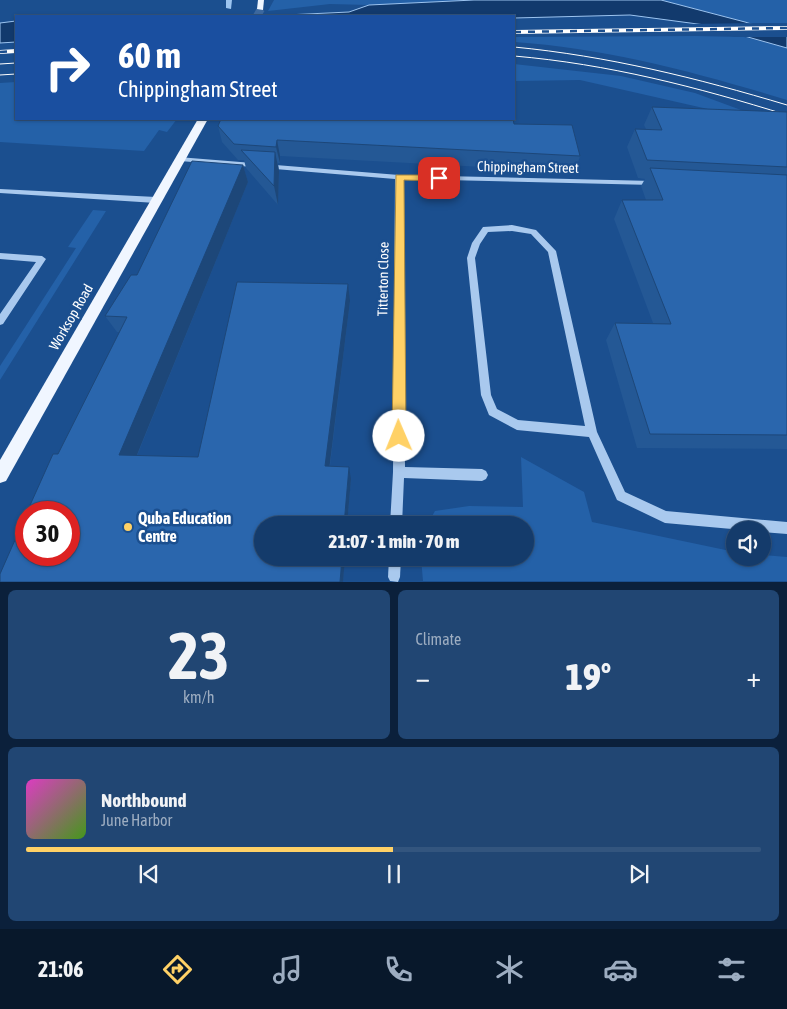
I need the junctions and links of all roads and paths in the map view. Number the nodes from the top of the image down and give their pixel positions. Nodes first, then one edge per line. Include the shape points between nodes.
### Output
1 (261, 0) edge
2 (261, 9) tunnel mouth
3 (202, 120) edge
4 (180, 159) junction
5 (400, 177) junction
6 (657, 183) edge
7 (0, 191) edge
8 (156, 200) junction
9 (0, 256) edge
10 (0, 321) edge
11 (592, 432) junction
12 (399, 472) junction
13 (0, 475) edge
14 (482, 475) dead end
15 (397, 516) edge
16 (787, 528) edge
17 (395, 566) edge
18 (394, 576) dead end

1 - 2 main road
3 - 4 main road, Worksop Road
4 - 5 street, Chippingham Street
4 - 8 main road, Worksop Road
5 - 6 street, Chippingham Street
5 - 12 street, Titterton Close
7 - 8 street
8 - 13 main road, Worksop Road
9 - 10 street via 42,259
11 - 11 street via 552,251 533,232 512,228 486,229 471,258 486,395 492,412 517,425
11 - 16 lane via 621,496 666,517
12 - 14 street
12 - 15 street, Titterton Close
17 - 18 street

